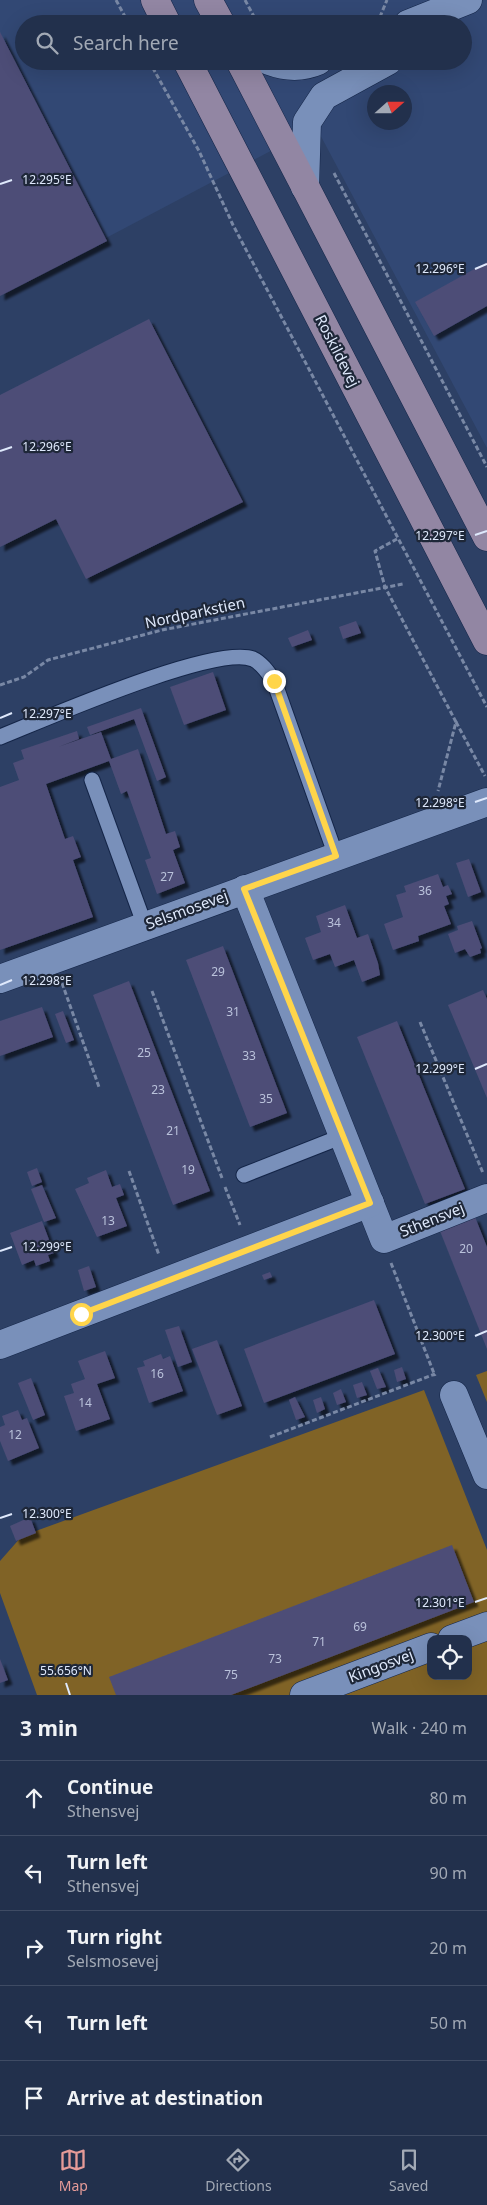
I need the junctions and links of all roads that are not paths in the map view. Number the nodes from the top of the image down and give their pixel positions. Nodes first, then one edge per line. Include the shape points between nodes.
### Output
1 (155, 0) edge
2 (208, 0) edge
3 (468, 0) edge
4 (487, 6) edge
5 (163, 15) edge
6 (216, 15) edge
7 (430, 15) edge
8 (472, 15) edge
9 (192, 70) edge
10 (245, 70) edge
11 (372, 70) edge
12 (305, 187) junction
13 (487, 537) edge
14 (487, 641) edge
15 (0, 737) edge
16 (92, 780) dead end
17 (487, 802) edge
18 (336, 856) junction
19 (244, 889) junction
20 (145, 926) junction
21 (0, 979) edge
22 (343, 1136) junction
23 (244, 1176) dead end
24 (487, 1198) edge
25 (370, 1203) junction
26 (0, 1345) edge
27 (454, 1395) road end
28 (487, 1475) edge
29 (487, 1626) edge
30 (463, 1635) edge
31 (427, 1649) edge
32 (304, 1695) edge

1 - 5 main road
2 - 6 main road
3 - 7 street
4 - 8 street
9 - 14 main road, Roskildevej
10 - 12 main road
11 - 12 street via 324,96 306,122
12 - 13 main road
15 - 18 lane via 152,677 225,658 254,660 274,681
16 - 20 lane
17 - 18 street, Selsmosevej
18 - 19 street, Selsmosevej
19 - 20 street, Selsmosevej
19 - 22 street, Sthensvej
20 - 21 street, Selsmosevej
22 - 23 lane
22 - 25 street, Sthensvej
24 - 25 street, Sthensvej via 384,1238
25 - 26 street
27 - 28 street
29 - 30 street
31 - 32 street, Kingosvej

